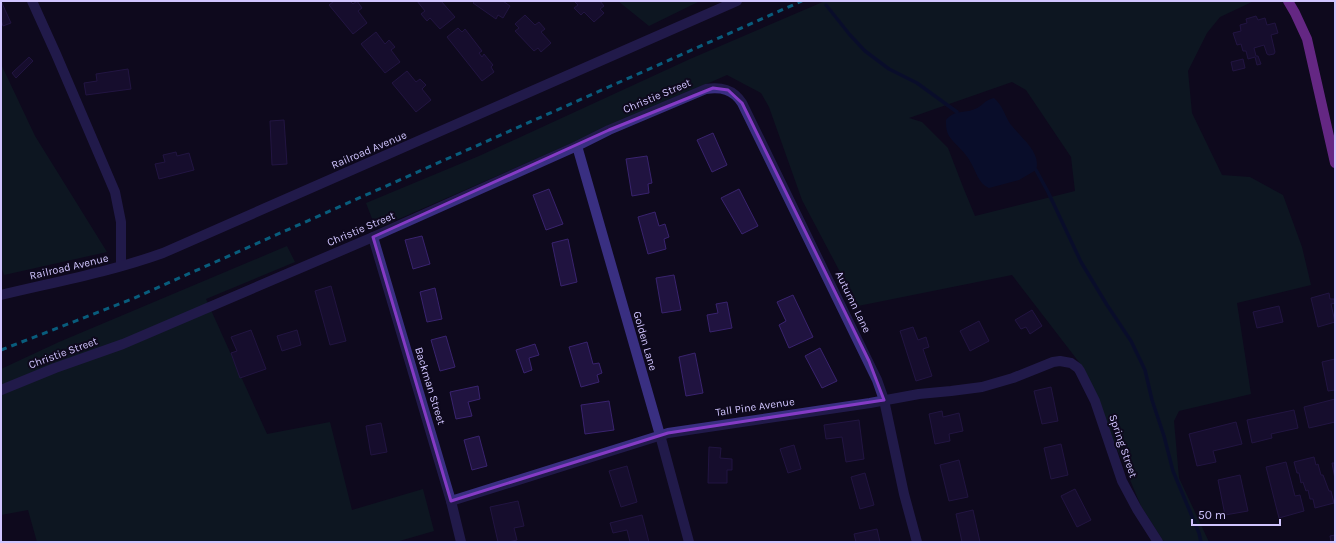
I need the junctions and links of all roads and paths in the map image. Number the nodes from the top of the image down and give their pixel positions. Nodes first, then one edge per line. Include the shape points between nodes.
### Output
1 (32, 1) edge
2 (737, 1) edge
3 (1288, 1) edge
4 (728, 90) joint
5 (577, 146) junction
6 (1335, 163) edge
7 (373, 237) junction
8 (121, 266) junction
9 (1, 295) edge
10 (1066, 361) joint
11 (1, 390) edge
12 (884, 400) junction
13 (660, 435) junction
14 (451, 501) junction
15 (461, 542) edge
16 (689, 542) edge
17 (917, 542) edge
18 (1158, 542) edge

1 - 8 street via 115,192 121,222
2 - 8 street, Railroad Avenue via 196,239
3 - 6 main road via 1306,40
4 - 5 street, Christie Street via 706,89
4 - 12 street, Autumn Lane via 742,103 869,360
5 - 7 street, Christie Street
5 - 13 street, Golden Lane
7 - 11 street, Christie Street via 124,344
7 - 14 street, Backman Street
8 - 9 street, Railroad Avenue
10 - 12 street, Tall Pine Avenue via 1053,362 1024,375 982,387
10 - 18 street, Spring Street via 1078,368 1089,387 1122,481
12 - 13 street, Tall Pine Avenue
12 - 17 street, Autumn Lane
13 - 14 street, Tall Pine Avenue
13 - 16 street, Golden Lane
14 - 15 street, Backman Street

